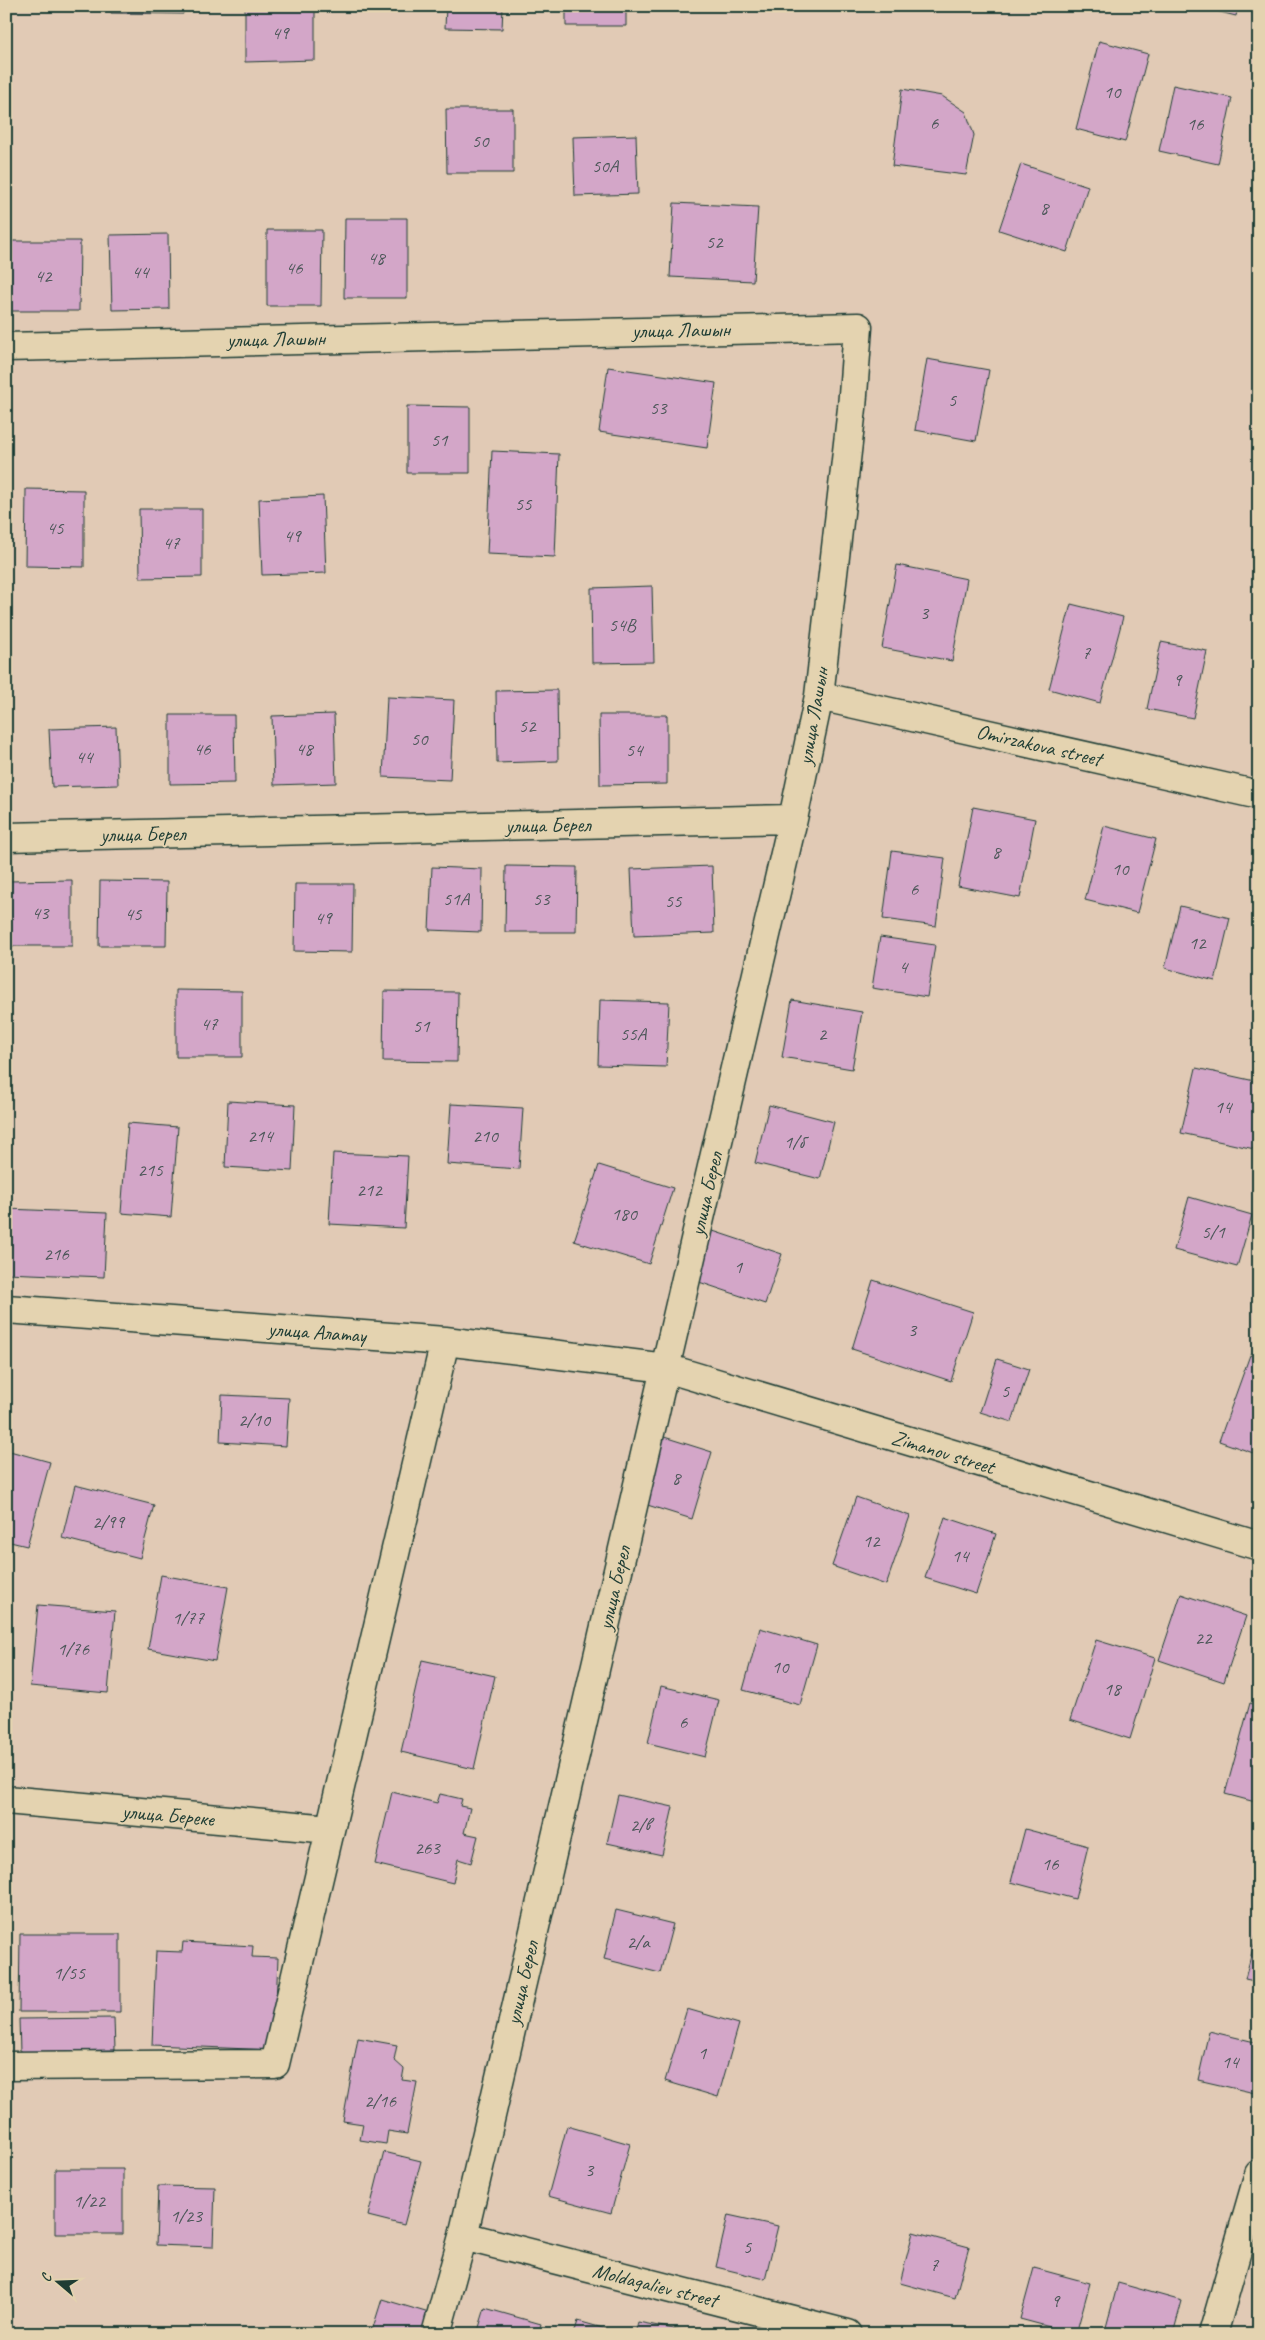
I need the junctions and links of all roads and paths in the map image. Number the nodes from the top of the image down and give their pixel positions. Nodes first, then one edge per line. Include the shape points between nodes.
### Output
1 (6, 347) edge
2 (819, 696) junction
3 (1259, 794) edge
4 (793, 820) junction
5 (6, 838) edge
6 (6, 1309) edge
7 (446, 1341) junction
8 (626, 1364) joint
9 (666, 1368) junction
10 (1259, 1546) edge
11 (6, 1800) edge
12 (330, 1829) junction
13 (6, 2066) edge
14 (1259, 2174) edge
15 (463, 2236) junction
16 (436, 2334) edge
17 (848, 2334) edge
18 (1212, 2334) edge

1 - 2 street, улица Лашын via 858,327 852,408
2 - 3 street, Omirzakova street
2 - 4 street, улица Лашын
4 - 5 street, улица Берел
4 - 9 street, улица Берел
6 - 7 street, улица Алатау
7 - 8 street, улица Алатау
7 - 12 street
8 - 9 street, Zimanov street
9 - 10 street, Zimanov street
9 - 15 street, улица Берел
11 - 12 street, улица Береке
12 - 13 street via 275,2064
14 - 18 street
15 - 16 street, улица Берел
15 - 17 street, Moldagaliev street

